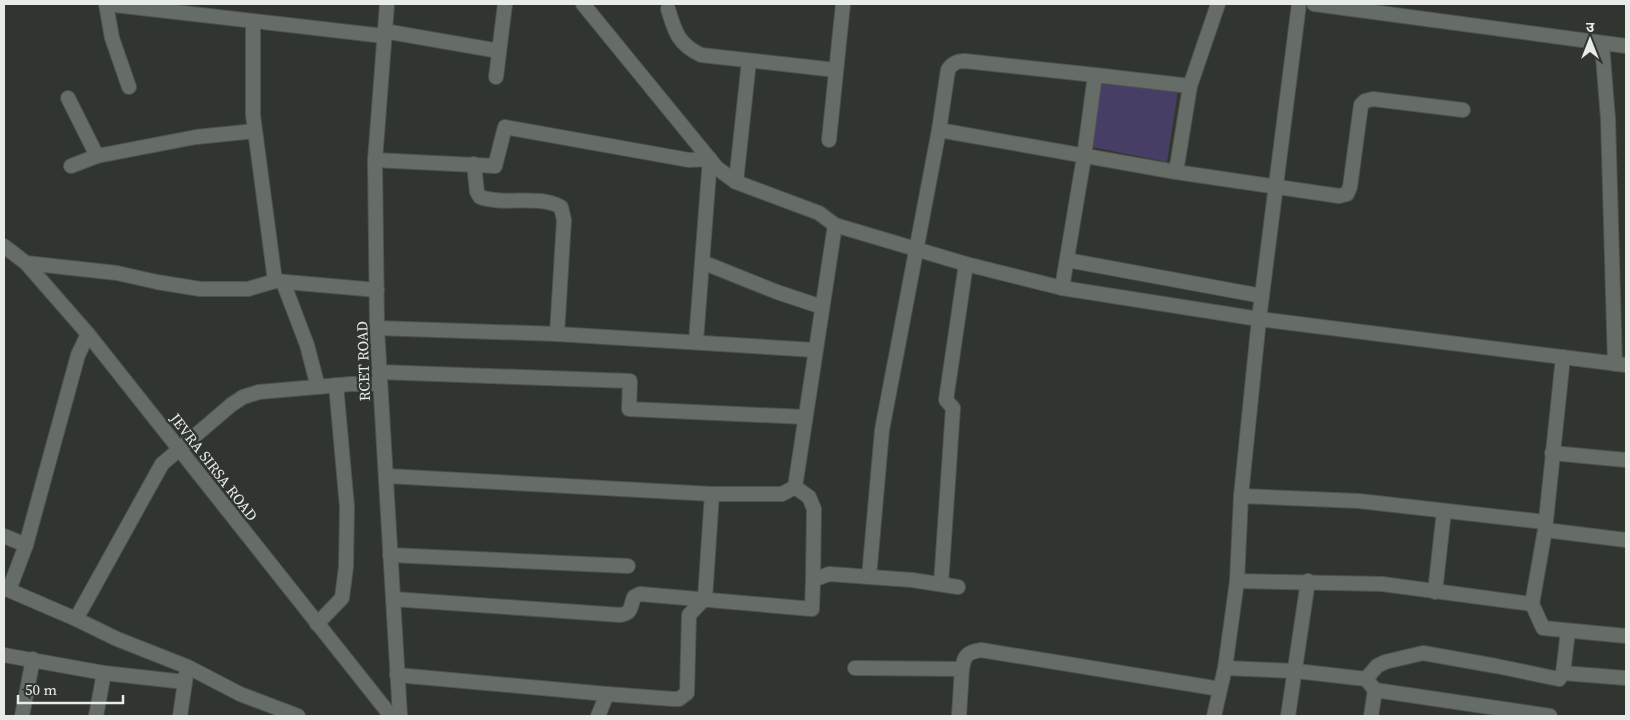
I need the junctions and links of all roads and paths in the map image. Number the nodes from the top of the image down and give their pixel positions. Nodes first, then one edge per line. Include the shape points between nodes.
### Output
1 (113, 4) edge
2 (387, 4) edge
3 (505, 4) edge
4 (583, 4) edge
5 (843, 4) edge
6 (1218, 4) edge
7 (1299, 4) edge
8 (1314, 4) edge
9 (668, 9) dead end
10 (252, 22) junction
11 (384, 34) junction
12 (1602, 44) junction
13 (1626, 46) edge
14 (499, 50) junction
15 (749, 61) junction
16 (836, 70) junction
17 (1095, 75) junction
18 (496, 77) dead end
19 (1190, 86) junction
20 (129, 87) dead end
21 (68, 98) dead end
22 (1463, 110) dead end
23 (939, 130) junction
24 (255, 131) junction
25 (829, 140) dead end
26 (96, 156) junction
27 (1084, 157) junction
28 (710, 158) junction
29 (375, 160) junction
30 (474, 164) junction
31 (71, 166) dead end
32 (1176, 172) junction
33 (736, 182) junction
34 (1276, 188) junction
35 (835, 225) junction
36 (4, 246) edge
37 (918, 249) junction
38 (1067, 260) junction
39 (702, 262) junction
40 (26, 264) junction
41 (966, 264) junction
42 (279, 281) junction
43 (1062, 288) junction
44 (377, 290) junction
45 (1262, 296) junction
46 (822, 307) junction
47 (1259, 319) junction
48 (377, 328) junction
49 (88, 334) junction
50 (557, 334) junction
51 (696, 342) junction
52 (815, 350) junction
53 (1563, 357) junction
54 (1620, 364) edge
55 (379, 378) junction
56 (336, 385) junction
57 (318, 387) junction
58 (805, 417) junction
59 (179, 449) junction
60 (1552, 453) junction
61 (1626, 460) edge
62 (386, 476) junction
63 (795, 487) junction
64 (712, 494) junction
65 (1241, 496) junction
66 (1444, 511) junction
67 (1545, 526) junction
68 (4, 536) edge
69 (1626, 540) edge
70 (26, 545) junction
71 (390, 555) junction
72 (628, 566) dead end
73 (869, 577) junction
74 (814, 580) junction
75 (1237, 580) junction
76 (1308, 581) junction
77 (941, 584) junction
78 (958, 587) dead end
79 (6, 589) edge
80 (1436, 592) junction
81 (705, 598) junction
82 (393, 599) junction
83 (1532, 604) junction
84 (76, 619) junction
85 (317, 624) junction
86 (1568, 631) junction
87 (1626, 636) edge
88 (4, 655) edge
89 (33, 659) junction
90 (188, 667) junction
91 (855, 668) dead end
92 (1225, 668) junction
93 (962, 669) junction
94 (1296, 671) junction
95 (104, 673) junction
96 (1563, 673) junction
97 (397, 675) junction
98 (1626, 678) edge
99 (1366, 679) junction
100 (185, 682) junction
101 (1220, 690) junction
102 (1376, 690) junction
103 (607, 694) junction
104 (1528, 715) edge
105 (22, 716) edge
106 (96, 716) edge
107 (180, 716) edge
108 (298, 716) edge
109 (391, 716) edge
110 (400, 716) edge
111 (598, 716) edge
112 (959, 716) edge
113 (1214, 716) edge
114 (1288, 716) edge
115 (1371, 716) edge
116 (1550, 716) edge

1 - 10 street
1 - 20 street via 112,38
2 - 11 street, RCET ROAD
3 - 14 street
4 - 28 street
5 - 16 street
6 - 19 street
7 - 34 street
8 - 12 street
9 - 15 street via 675,32 690,50
10 - 11 street
10 - 24 street
11 - 14 street
11 - 29 street, RCET ROAD
12 - 13 street
12 - 54 street
14 - 18 street
15 - 16 street
15 - 33 street
16 - 25 street
17 - 19 street
17 - 23 street via 955,62 948,70
17 - 27 street
19 - 32 street
21 - 26 street
22 - 34 street via 1365,100 1361,106 1347,194 1339,196
23 - 27 street
23 - 37 street
24 - 26 street via 196,137
24 - 42 street
26 - 31 street
27 - 32 street
27 - 38 street
28 - 30 street via 689,160 505,127 495,166
28 - 33 street via 717,168
28 - 39 street
29 - 30 street
29 - 44 street, RCET ROAD
30 - 50 street via 480,197 494,201 547,202 561,207 564,220
32 - 34 street
33 - 35 street via 819,213
34 - 45 street
35 - 37 street
35 - 46 street
36 - 40 street, JEVRA SIRSA ROAD
37 - 41 street
37 - 73 street via 882,430
38 - 43 street
38 - 45 street
39 - 46 street
39 - 51 street
40 - 42 street via 118,273 200,289 248,289
40 - 49 street, JEVRA SIRSA ROAD
41 - 43 street
41 - 77 street via 946,400 953,408
42 - 44 street
42 - 57 street via 307,345
43 - 47 street
44 - 48 street, RCET ROAD
45 - 47 street
46 - 52 street
47 - 53 street
47 - 65 street
48 - 50 street
48 - 55 street, RCET ROAD
49 - 59 street, JEVRA SIRSA ROAD
49 - 70 street via 78,355
50 - 51 street
51 - 52 street
52 - 58 street
53 - 54 street
53 - 60 street
55 - 56 street
55 - 58 street via 630,381 629,409
55 - 62 street, RCET ROAD
56 - 57 street
56 - 85 street via 347,507 346,567 342,598
57 - 59 street via 259,392 243,397
58 - 63 street
59 - 84 street via 162,464
59 - 85 street, JEVRA SIRSA ROAD
60 - 61 street
60 - 67 street
62 - 64 street
62 - 71 street, RCET ROAD
63 - 64 street via 782,494
63 - 74 street via 809,497 814,509
64 - 81 street
65 - 66 street via 1359,501
65 - 75 street
66 - 67 street
66 - 80 street
67 - 69 street
67 - 83 street
68 - 70 street
70 - 79 street
71 - 72 street
71 - 82 street, RCET ROAD
73 - 74 street via 829,574
73 - 77 street
74 - 81 street via 812,609
75 - 76 street
75 - 92 street
76 - 80 street via 1382,584
76 - 94 street
77 - 78 street
79 - 84 street
80 - 83 street
81 - 82 street via 640,594 634,597 629,612 620,614
81 - 103 street via 690,615 689,688 684,696 673,699
82 - 97 street, RCET ROAD
83 - 86 street via 1543,628
84 - 90 street
85 - 109 street, JEVRA SIRSA ROAD
86 - 87 street
86 - 96 street
88 - 89 street
89 - 95 street
89 - 105 street
90 - 100 street
90 - 108 street via 240,694
91 - 93 street
92 - 94 street
92 - 101 street
93 - 101 street via 967,654 981,650
93 - 112 street
94 - 99 street
94 - 114 street
95 - 100 street
95 - 106 street
96 - 98 street
96 - 99 street via 1559,679 1423,653 1377,666
97 - 103 street
97 - 110 street, RCET ROAD
99 - 102 street
100 - 107 street
101 - 113 street
102 - 104 street
102 - 115 street
103 - 111 street
104 - 116 street

